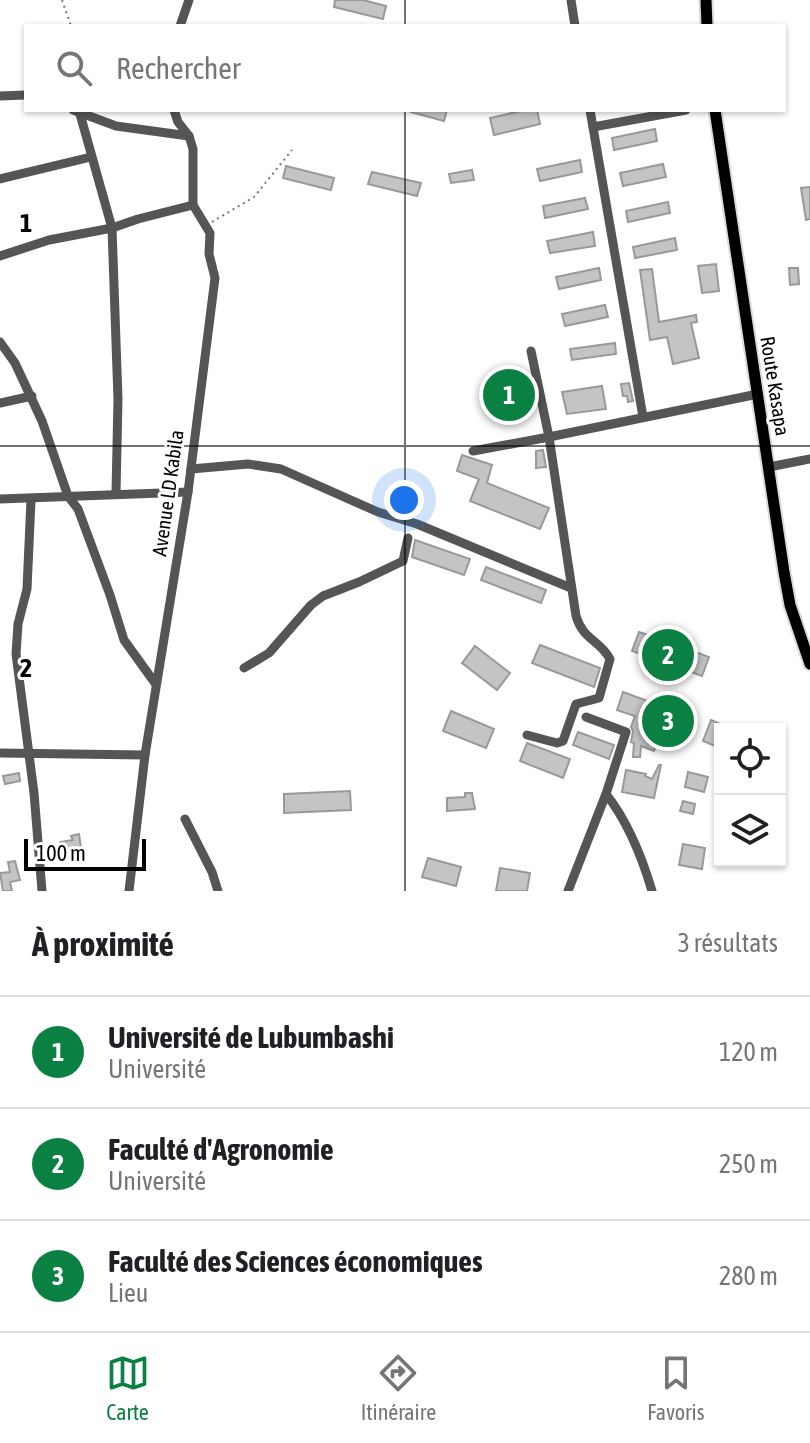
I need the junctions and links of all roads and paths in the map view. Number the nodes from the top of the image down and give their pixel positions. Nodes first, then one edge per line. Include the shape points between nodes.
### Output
1 (62, 0) edge
2 (189, 0) edge
3 (571, 0) edge
4 (706, 0) edge
5 (70, 24) edge
6 (181, 24) edge
7 (575, 24) edge
8 (707, 24) edge
9 (24, 95) edge
10 (0, 96) edge
11 (76, 112) edge
12 (175, 112) edge
13 (590, 112) edge
14 (675, 112) edge
15 (715, 112) edge
16 (593, 127) junction
17 (189, 136) junction
18 (292, 150) dead end
19 (91, 157) junction
20 (0, 179) edge
21 (193, 205) junction
22 (208, 225) junction
23 (112, 228) junction
24 (0, 256) edge
25 (0, 342) edge
26 (531, 351) dead end
27 (758, 394) junction
28 (32, 396) junction
29 (0, 403) edge
30 (643, 417) junction
31 (549, 437) junction
32 (473, 451) dead end
33 (810, 459) edge
34 (769, 467) junction
35 (191, 469) junction
36 (188, 492) junction
37 (116, 493) junction
38 (68, 496) junction
39 (0, 499) edge
40 (31, 500) junction
41 (408, 538) dead end
42 (571, 588) junction
43 (810, 664) edge
44 (244, 668) dead end
45 (155, 683) junction
46 (586, 717) dead end
47 (527, 735) dead end
48 (0, 753) edge
49 (29, 753) junction
50 (145, 755) junction
51 (606, 794) junction
52 (185, 819) dead end
53 (42, 891) edge
54 (129, 891) edge
55 (218, 891) edge
56 (568, 891) edge
57 (652, 891) edge

1 - 5 path
2 - 6 street
3 - 7 street
4 - 8 main road
9 - 10 street
11 - 17 street via 116,126
11 - 19 street
12 - 17 street
13 - 16 street
14 - 16 street
15 - 27 main road, Route Kasapa
16 - 30 street
17 - 21 street
18 - 22 path via 254,197
19 - 20 street
19 - 23 street
21 - 22 street
21 - 23 street
22 - 35 street, Avenue LD Kabila via 215,278
23 - 24 street
23 - 37 street
25 - 28 street
26 - 31 street
27 - 30 street
27 - 34 main road, Route Kasapa
28 - 29 street
28 - 38 street
30 - 31 street
31 - 32 street
31 - 42 street
33 - 34 street
34 - 43 main road, Route Kasapa via 790,605
35 - 36 street, Avenue LD Kabila
35 - 42 street via 248,464 281,469
36 - 37 street
36 - 45 street, Avenue LD Kabila
37 - 38 street
38 - 40 street
38 - 45 street via 78,509 124,640
39 - 40 street
40 - 49 street via 28,579 16,654
41 - 44 street via 403,561 323,596 269,653
42 - 47 street via 579,625 605,649 609,670 599,698 576,704 563,741
45 - 50 street, Avenue LD Kabila
46 - 51 street via 626,732
48 - 49 street
49 - 50 street
49 - 53 street
50 - 54 street, Avenue LD Kabila
51 - 56 street
51 - 57 street via 644,863
52 - 55 street

